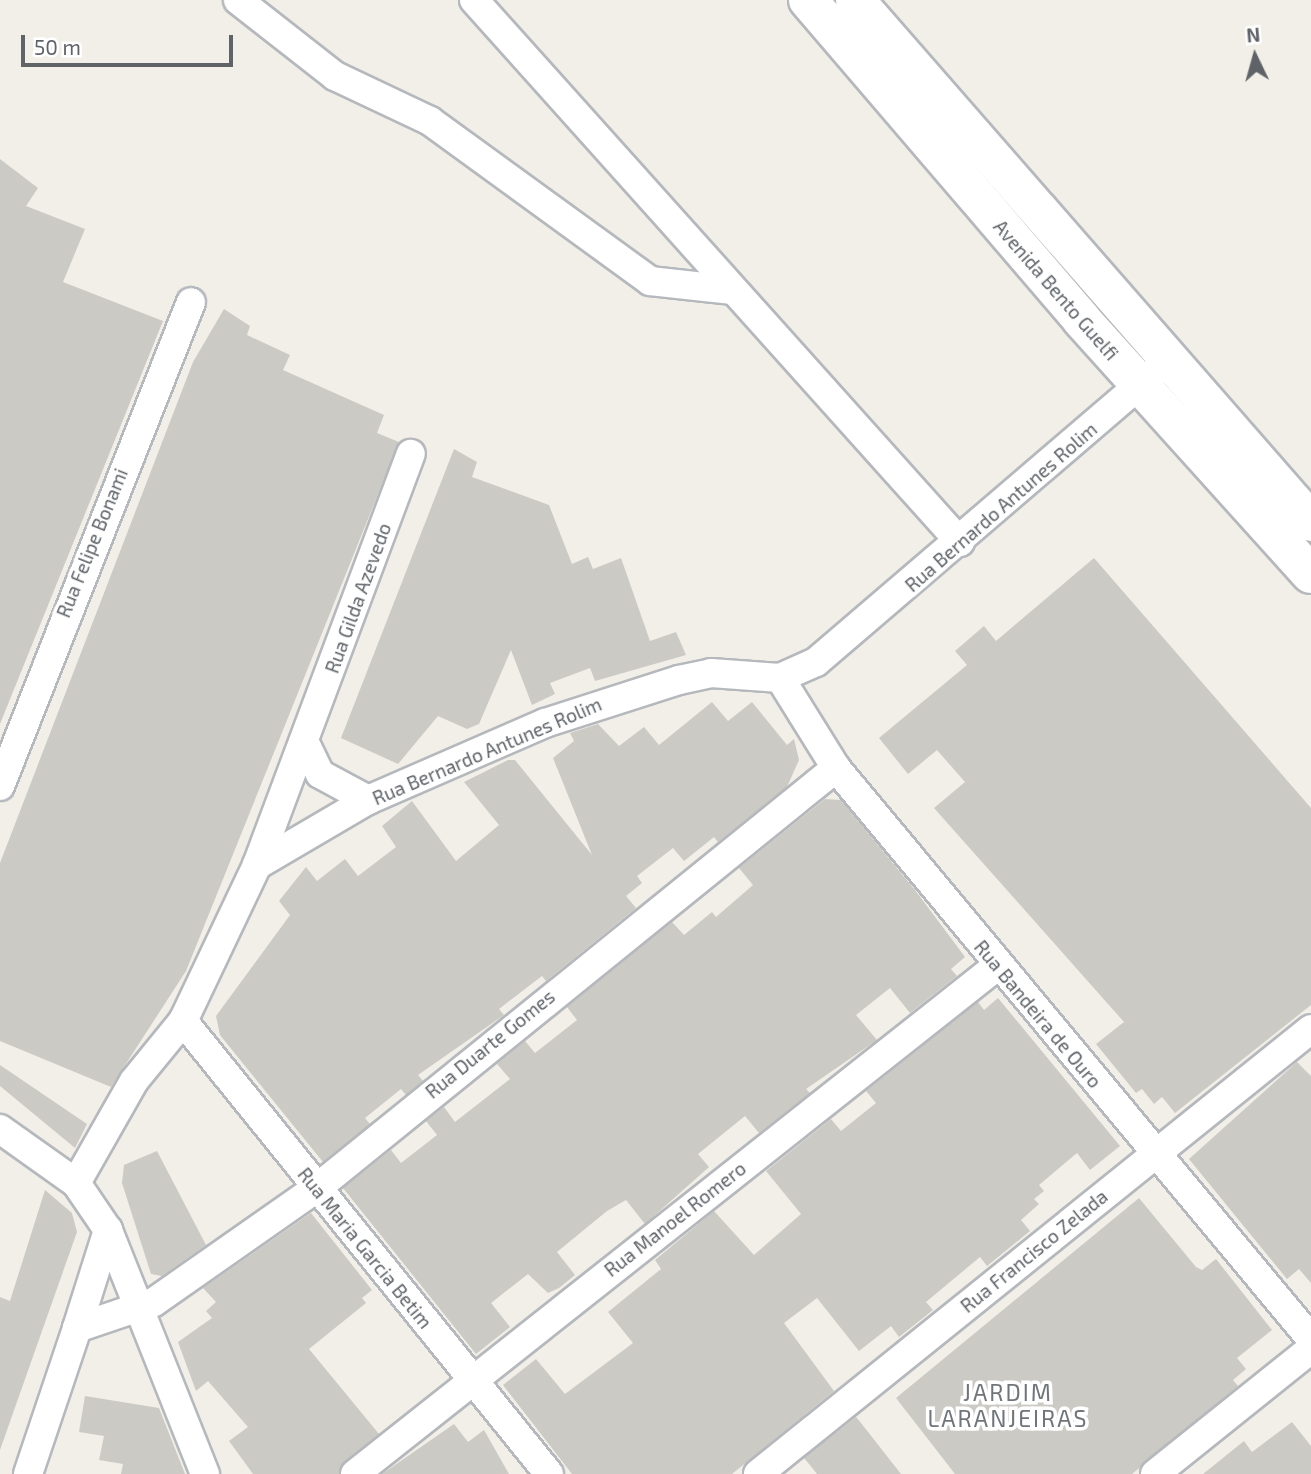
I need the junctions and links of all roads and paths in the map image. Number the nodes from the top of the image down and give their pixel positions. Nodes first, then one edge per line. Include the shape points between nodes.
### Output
1 (238, 0) edge
2 (474, 0) edge
3 (808, 0) edge
4 (855, 0) edge
5 (731, 290) junction
6 (191, 302) dead end
7 (1152, 374) junction
8 (411, 454) dead end
9 (1311, 522) edge
10 (960, 542) junction
11 (1311, 574) edge
12 (780, 678) junction
13 (305, 743) junction
14 (836, 768) junction
15 (0, 786) edge
16 (368, 800) junction
17 (257, 865) junction
18 (997, 966) junction
19 (183, 1021) junction
20 (1311, 1029) edge
21 (0, 1129) edge
22 (1156, 1152) junction
23 (76, 1182) junction
24 (317, 1188) junction
25 (108, 1230) junction
26 (136, 1310) junction
27 (77, 1328) junction
28 (1311, 1339) edge
29 (1311, 1349) edge
30 (471, 1380) junction
31 (28, 1474) edge
32 (205, 1474) edge
33 (355, 1474) edge
34 (549, 1474) edge
35 (758, 1474) edge
36 (1155, 1474) edge

1 - 5 street via 335,76 430,121 650,281
2 - 5 street
3 - 7 main road, Avenida Bento Guelfi
4 - 7 main road, Avenida Bento Guelfi
5 - 10 street
6 - 15 street, Rua Felipe Bonami
7 - 9 main road, Avenida Bento Guelfi
7 - 10 street, Rua Bernardo Antunes Rolim
7 - 11 main road, Avenida Bento Guelfi
8 - 13 street, Rua Gilda Azevedo
10 - 12 street, Rua Bernardo Antunes Rolim via 839,647
12 - 14 street, Rua Bandeira de Ouro
12 - 16 street, Rua Bernardo Antunes Rolim via 711,673 608,700
13 - 16 street via 320,774
13 - 17 street, Rua Gilda Azevedo
14 - 18 street, Rua Bandeira de Ouro
14 - 24 street, Rua Duarte Gomes
16 - 17 street, Rua Bernardo Antunes Rolim
17 - 19 street
18 - 22 street, Rua Bandeira de Ouro
18 - 30 street, Rua Manoel Romero
19 - 23 street via 134,1081
19 - 24 street, Rua Maria Garcia Betim
20 - 22 street, Rua Francisco Zelada
21 - 23 street
22 - 28 street, Rua Bandeira de Ouro
22 - 35 street, Rua Francisco Zelada
23 - 25 street
24 - 26 street, Rua Duarte Gomes
24 - 30 street, Rua Maria Garcia Betim
25 - 26 street
25 - 27 street
26 - 27 street, Rua Duarte Gomes
26 - 32 street
27 - 31 street
29 - 36 street
30 - 33 street, Rua Manoel Romero
30 - 34 street, Rua Maria Garcia Betim

